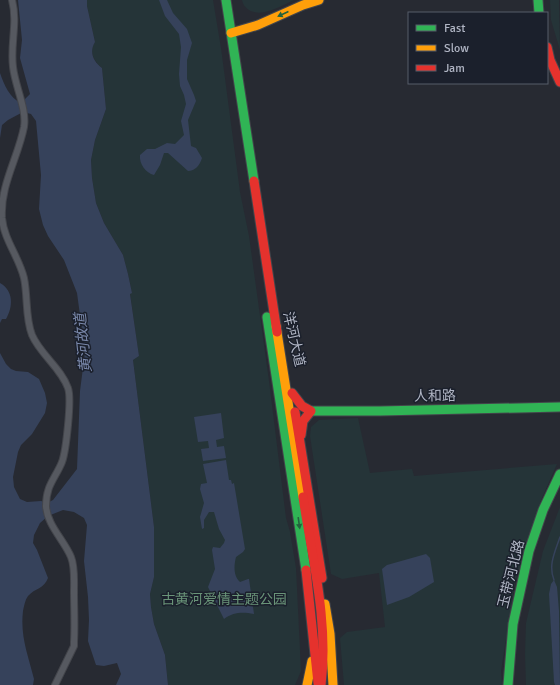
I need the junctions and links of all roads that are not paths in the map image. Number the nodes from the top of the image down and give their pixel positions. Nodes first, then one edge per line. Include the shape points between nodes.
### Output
1 (12, 0) edge
2 (220, 0) edge
3 (226, 0) edge
4 (319, 0) edge
5 (538, 0) edge
6 (539, 12) edge
7 (231, 33) junction
8 (548, 51) edge
9 (560, 82) edge
10 (289, 392) junction
11 (560, 407) edge
12 (311, 411) junction
13 (301, 444) junction
14 (560, 474) edge
15 (315, 644) junction
16 (334, 683) edge
17 (55, 685) edge
18 (307, 685) edge
19 (320, 685) edge
20 (508, 685) edge

1 - 17 street via 15,18 13,67 24,116 24,128 5,183 1,210 3,228 24,279 32,336 60,372 69,390 70,401 64,454 59,470 48,488 47,498 50,520 72,558 74,580 74,642
2 -> 15 main road, 洋河大道 via 296,499
3 - 7 main road, 洋河大道
4 -> 7 main road via 258,26
5 - 6 main road
7 - 10 main road, 洋河大道 via 276,326
8 - 9 main road
10 - 12 main road via 302,406
10 - 13 main road
10 - 19 main road via 322,625 324,662
11 - 12 main road, 人和路
12 - 13 main road via 302,424
13 - 16 main road via 330,634
14 - 20 main road, 玉带河北路 via 543,510 529,551 513,624
15 - 18 main road
15 - 19 main road, 洋河大道

